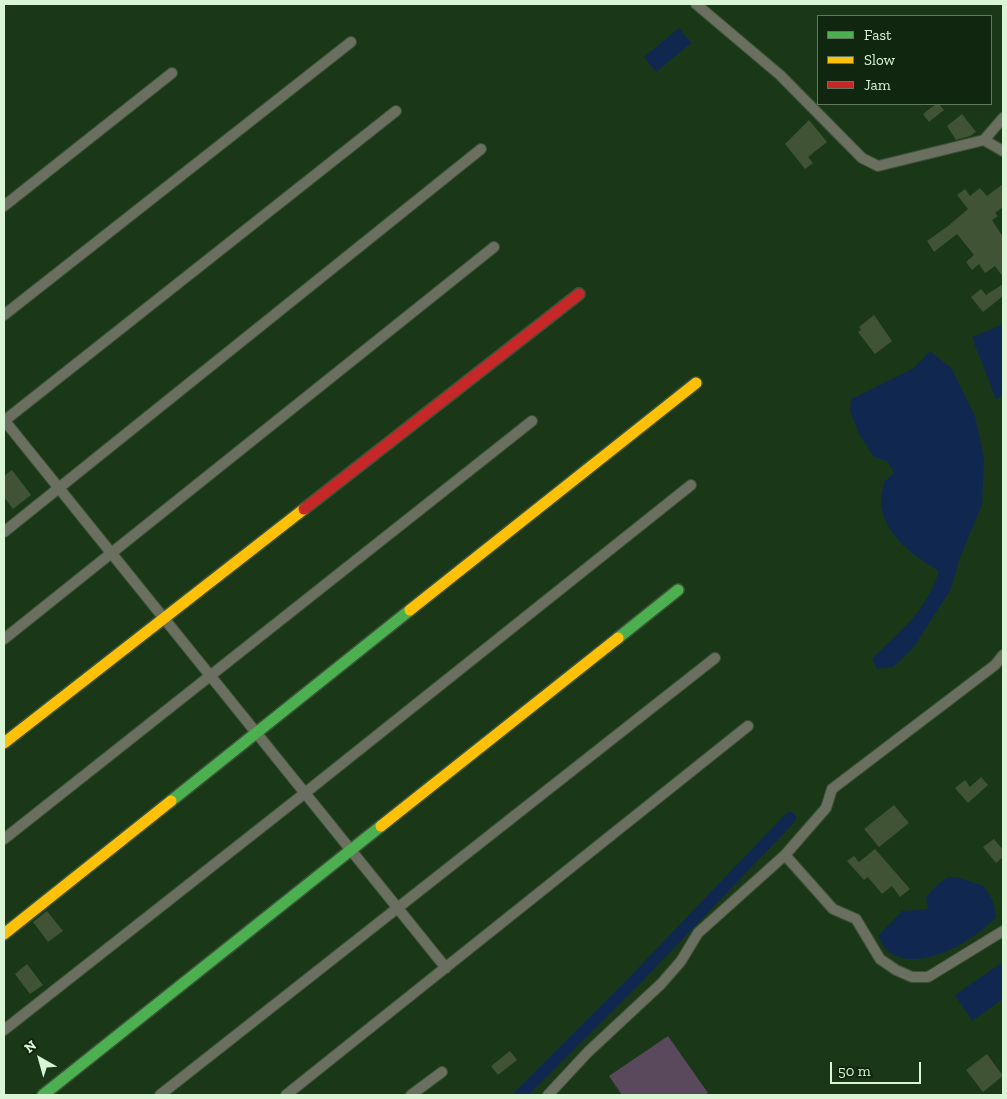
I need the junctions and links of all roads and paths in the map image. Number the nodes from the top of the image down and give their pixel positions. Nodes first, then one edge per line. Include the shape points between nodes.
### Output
1 (696, 4) edge
2 (351, 42) dead end
3 (172, 73) dead end
4 (396, 111) dead end
5 (1003, 118) edge
6 (984, 140) junction
7 (482, 148) dead end
8 (1003, 151) edge
9 (4, 206) edge
10 (494, 247) dead end
11 (579, 294) dead end
12 (4, 315) edge
13 (696, 384) dead end
14 (4, 420) edge
15 (532, 421) dead end
16 (691, 485) dead end
17 (58, 488) junction
18 (4, 532) edge
19 (112, 554) junction
20 (678, 590) dead end
21 (164, 618) junction
22 (4, 639) edge
23 (1003, 655) edge
24 (715, 658) dead end
25 (210, 676) junction
26 (748, 726) dead end
27 (257, 734) junction
28 (4, 743) edge
29 (305, 793) junction
30 (4, 839) edge
31 (350, 849) junction
32 (785, 855) junction
33 (398, 908) junction
34 (1003, 931) edge
35 (4, 934) edge
36 (446, 968) junction
37 (4, 1030) edge
38 (442, 1072) dead end
39 (43, 1095) edge
40 (160, 1095) edge
41 (286, 1095) edge
42 (411, 1095) edge
43 (548, 1095) edge

1 - 6 street via 780,75 862,158 878,166
2 - 12 street
3 - 9 street
4 - 14 street
5 - 6 street
6 - 8 street
7 - 17 street
10 - 19 street
11 - 21 street
13 - 27 street
14 - 17 street
15 - 25 street
16 - 29 street
17 - 18 street
17 - 19 street
19 - 21 street
19 - 22 street
20 - 31 street
21 - 25 street
21 - 28 street
23 - 32 street via 995,666 832,789 826,808
24 - 33 street
25 - 27 street
25 - 30 street
26 - 36 street
27 - 29 street
27 - 35 street
29 - 31 street
29 - 37 street
31 - 33 street
31 - 39 street
32 - 34 street via 833,909 856,919 880,959 912,977 928,977
32 - 43 street via 698,933 681,961 661,984 588,1052
33 - 36 street
33 - 40 street
36 - 41 street
38 - 42 street

